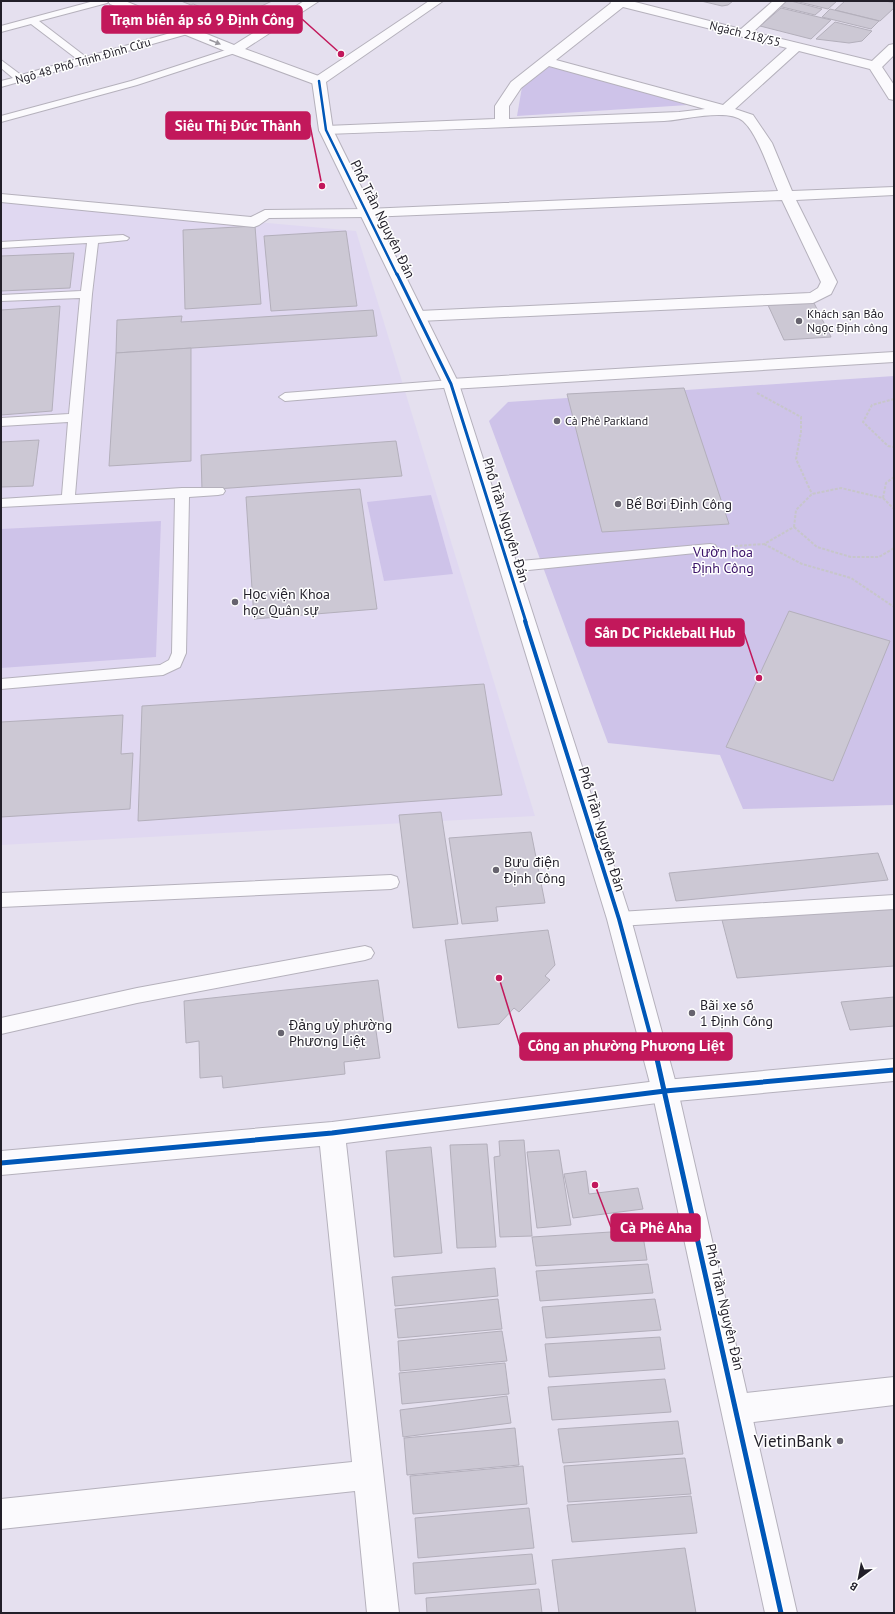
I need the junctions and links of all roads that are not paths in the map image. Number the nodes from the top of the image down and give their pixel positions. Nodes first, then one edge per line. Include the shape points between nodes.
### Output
1 (104, 1) edge
2 (114, 1) edge
3 (313, 1) edge
4 (437, 1) edge
5 (780, 1) edge
6 (618, 2) edge
7 (33, 21) junction
8 (1, 29) edge
9 (188, 31) junction
10 (743, 34) junction
11 (796, 47) junction
12 (894, 48) edge
13 (235, 50) junction
14 (85, 61) junction
15 (547, 61) junction
16 (1, 63) edge
17 (875, 66) junction
18 (20, 79) junction
19 (319, 81) junction
20 (1, 84) edge
21 (894, 96) edge
22 (726, 110) junction
23 (1, 119) edge
24 (502, 124) junction
25 (326, 130) junction
26 (894, 191) edge
27 (787, 196) junction
28 (1, 198) edge
29 (367, 213) junction
30 (123, 238) dead end
31 (93, 240) junction
32 (1, 245) edge
33 (86, 294) junction
34 (1, 298) edge
35 (419, 316) junction
36 (894, 357) edge
37 (451, 384) junction
38 (285, 397) dead end
39 (74, 418) junction
40 (1, 422) edge
41 (218, 491) dead end
42 (182, 492) junction
43 (68, 498) junction
44 (1, 503) edge
45 (710, 548) dead end
46 (509, 567) junction
47 (1, 684) edge
48 (391, 882) dead end
49 (1, 900) edge
50 (894, 902) edge
51 (619, 919) junction
52 (365, 954) dead end
53 (1, 1026) edge
54 (894, 1070) edge
55 (665, 1091) junction
56 (332, 1133) junction
57 (1, 1163) edge
58 (894, 1391) edge
59 (737, 1409) junction
60 (368, 1475) junction
61 (1, 1514) edge
62 (383, 1613) edge
63 (781, 1613) edge

1 - 7 lane
2 - 9 street
3 - 13 street
4 - 19 street
5 - 10 street
6 - 10 street, Ngách 218/55
6 - 15 street
7 - 8 lane
7 - 14 lane
9 -> 13 street
9 - 14 lane, Ngõ 48 Phố Trịnh Đình Cửu
10 - 11 street, Ngách 218/55
11 - 17 street, Ngách 218/55
11 - 22 street
12 - 17 street
13 - 19 street
13 - 23 lane via 134,83
14 - 18 lane, Ngõ 48 Phố Trịnh Đình Cửu
15 - 22 street
15 - 24 street via 516,85 502,106
16 - 18 lane
17 - 21 street
18 - 20 lane, Ngõ 48 Phố Trịnh Đình Cửu
19 - 25 street, Phố Trần Nguyên Đán
22 - 24 street via 679,116
22 - 27 street via 748,118 761,136
24 - 25 street
25 - 29 street, Phố Trần Nguyên Đán
26 - 27 street
27 - 29 street
27 - 35 street via 829,282 825,291 813,298
28 - 29 street via 254,222 265,214
29 - 35 street, Phố Trần Nguyên Đán
30 - 31 lane
31 - 32 lane
31 - 33 lane
33 - 34 lane
33 - 39 lane
35 - 37 street, Phố Trần Nguyên Đán
36 - 37 street
37 - 38 lane
37 - 46 street, Phố Trần Nguyên Đán
39 - 40 lane
39 - 43 lane
41 - 42 lane
42 - 43 lane
42 - 47 lane via 180,653 175,663 164,670
43 - 44 lane
45 - 46 lane
46 - 51 street, Phố Trần Nguyên Đán
48 - 49 lane
50 - 51 lane
51 - 55 street, Phố Trần Nguyên Đán
52 - 53 lane via 178,988
54 - 55 street
55 - 56 street
55 - 59 street, Phố Trần Nguyên Đán
56 - 57 street
56 - 60 street
58 - 59 street
59 - 63 street, Phố Trần Nguyên Đán
60 - 61 street
60 - 62 street

